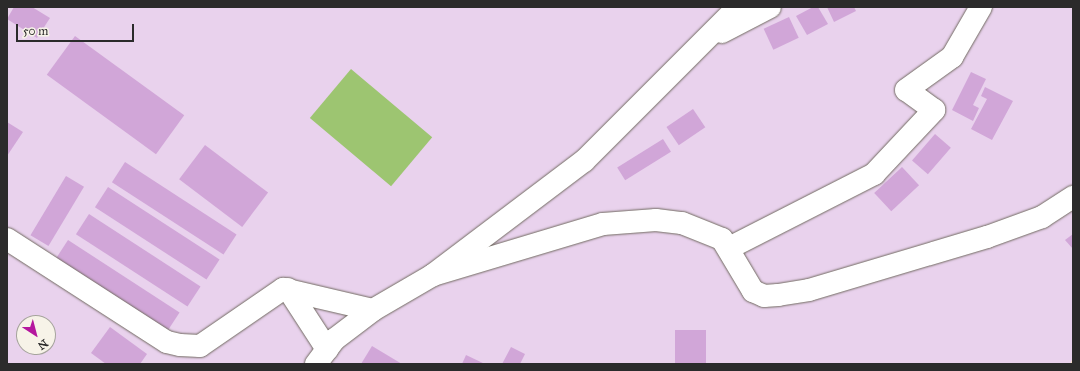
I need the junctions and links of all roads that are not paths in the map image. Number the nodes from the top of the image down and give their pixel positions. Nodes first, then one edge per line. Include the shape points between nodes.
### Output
1 (738, 7) edge
2 (770, 7) edge
3 (981, 7) edge
4 (707, 40) junction
5 (1073, 197) edge
6 (7, 239) edge
7 (729, 248) junction
8 (433, 275) junction
9 (288, 289) junction
10 (373, 310) junction
11 (322, 356) edge

1 - 4 lane
2 - 4 lane
3 - 7 lane via 952,57 906,90 934,110 874,174
4 - 8 lane via 584,161
5 - 7 lane via 1042,217 987,237 809,290 778,295 764,296 753,291
6 - 9 lane via 167,342 180,345 200,346 279,291
7 - 8 lane via 722,239 682,223 656,220 603,224
8 - 10 lane
9 - 10 lane
9 - 11 lane
10 - 11 lane

